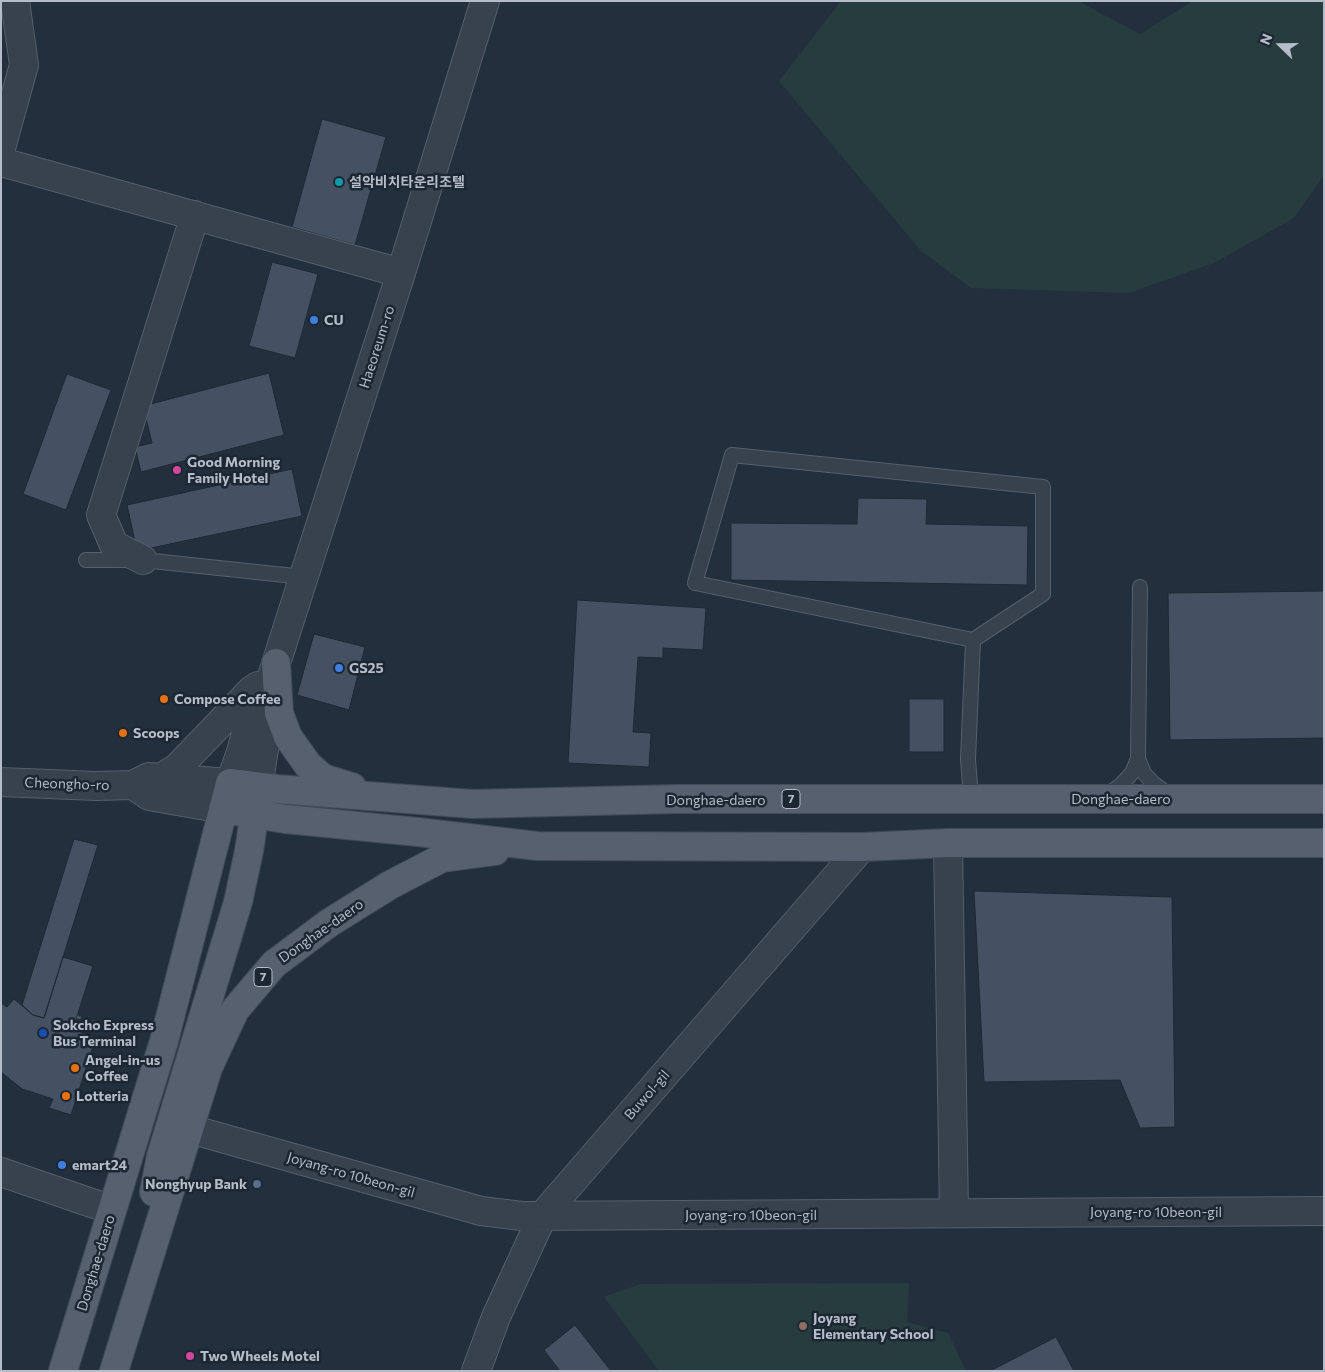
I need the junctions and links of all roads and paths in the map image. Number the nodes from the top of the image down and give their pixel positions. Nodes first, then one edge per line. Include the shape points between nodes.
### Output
1 (15, 1) edge
2 (485, 1) edge
3 (1, 148) edge
4 (1, 162) edge
5 (194, 216) junction
6 (401, 274) junction
7 (86, 560) dead end
8 (143, 560) junction
9 (304, 577) junction
10 (1140, 587) dead end
11 (973, 640) junction
12 (271, 677) junction
13 (1138, 759) junction
14 (161, 778) junction
15 (1, 782) edge
16 (133, 785) junction
17 (258, 787) junction
18 (226, 796) junction
19 (385, 798) junction
20 (971, 799) junction
21 (1097, 799) junction
22 (1176, 799) junction
23 (1324, 799) edge
24 (255, 815) junction
25 (948, 843) junction
26 (1324, 843) edge
27 (537, 846) junction
28 (862, 847) junction
29 (77, 1017) dead end
30 (122, 1030) dead end
31 (190, 1128) junction
32 (1, 1172) edge
33 (112, 1210) junction
34 (1324, 1211) edge
35 (954, 1213) junction
36 (543, 1215) junction
37 (148, 1264) junction
38 (63, 1371) edge
39 (114, 1371) edge
40 (476, 1371) edge

1 - 3 street via 24,65
2 - 6 street, Haeoreum-ro
4 - 5 street
5 - 6 street
5 - 8 street via 101,515 114,545
6 - 9 street, Haeoreum-ro
7 - 8 lane
8 - 9 lane
9 - 12 street, Haeoreum-ro
10 - 13 lane
11 - 11 lane via 1044,594 1043,487 732,455 695,583
11 - 20 lane via 968,759
12 - 14 street via 252,690 178,767
12 - 17 street, Haeoreum-ro via 269,718
12 - 18 street, Haeoreum-ro via 251,715
12 - 19 main road via 288,737 308,765 323,778
13 - 21 lane via 1132,773 1121,785
13 - 22 lane via 1153,784
14 - 16 street, Cheongho-ro via 149,777
14 - 18 street, Cheongho-ro
15 - 16 street, Cheongho-ro
16 - 18 street via 149,796
17 - 18 main road, Donghae-daero / 7
17 - 19 main road, Donghae-daero / 7
17 - 24 main road, Donghae-daero / 7
18 - 24 main road, Donghae-daero / 7
18 - 33 main road, Donghae-daero via 164,1041
19 - 20 main road, Donghae-daero / 7 via 472,804 677,799
20 - 21 main road, Donghae-daero / 7
21 - 22 main road, Donghae-daero / 7
22 - 23 main road, Donghae-daero / 7
24 - 27 main road, Donghae-daero / 7
24 - 37 main road, Donghae-daero / 7 via 238,902 161,1156
25 - 26 main road, Donghae-daero / 7
25 - 28 main road, Donghae-daero / 7
25 - 35 street
27 - 28 main road, Donghae-daero / 7
27 - 31 main road, Donghae-daero / 7 via 442,858 390,885 329,923 274,964 236,1010 208,1068
28 - 36 street, Buwol-gil
29 - 30 path
31 - 36 street, Joyang-ro 10beon-gil via 481,1211
31 - 37 main road, Donghae-daero / 7
32 - 33 street
33 - 38 main road, Donghae-daero
34 - 35 street, Joyang-ro 10beon-gil
35 - 36 street, Joyang-ro 10beon-gil
36 - 40 street, Buwol-gil via 496,1317
37 - 39 main road, Donghae-daero / 7

